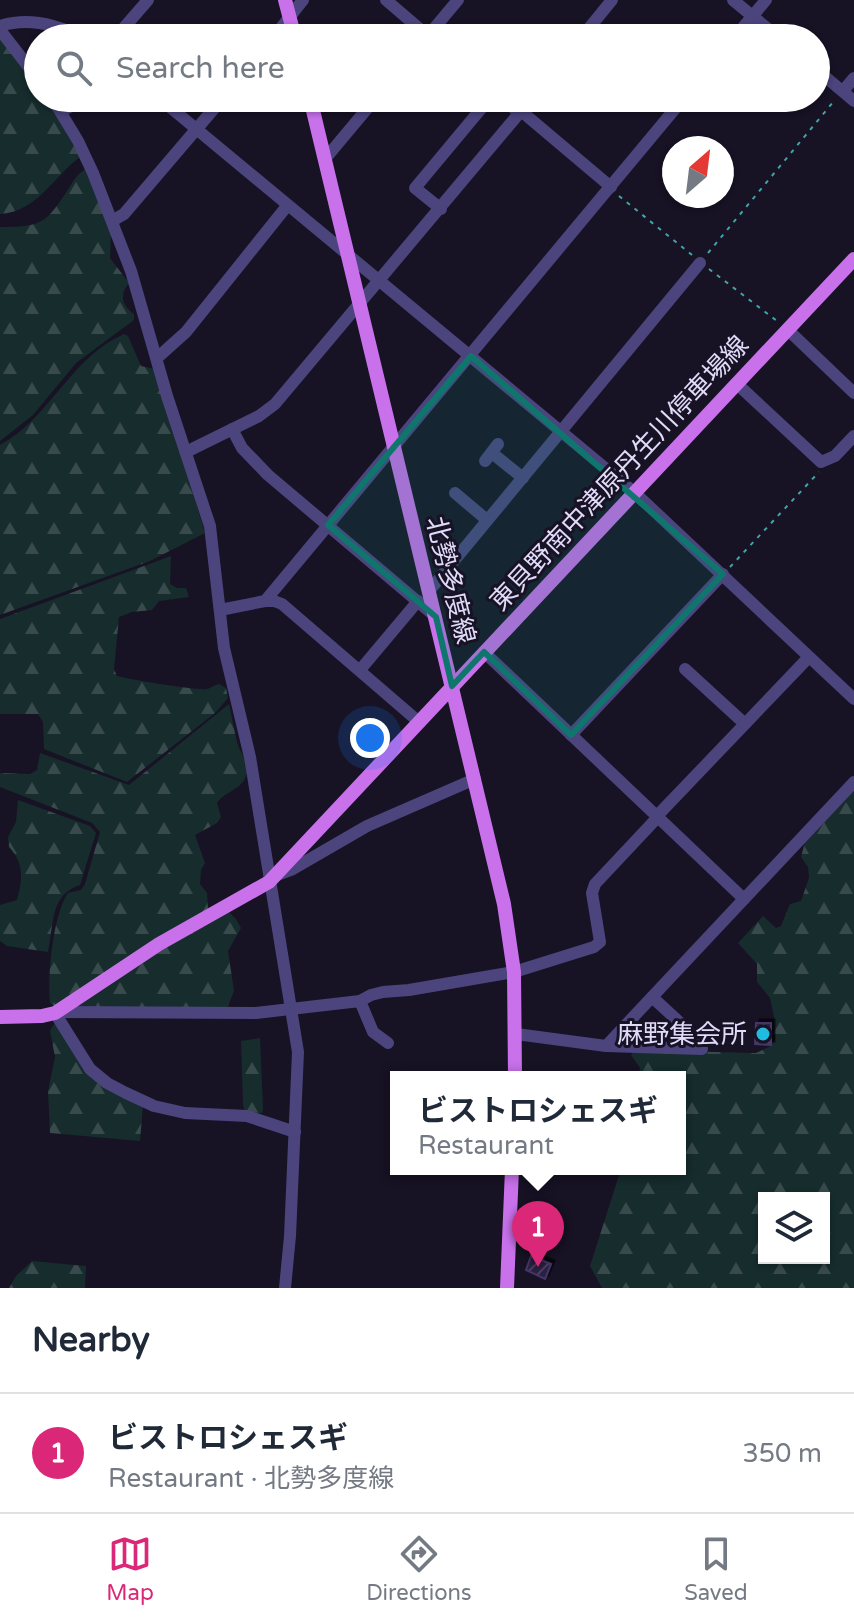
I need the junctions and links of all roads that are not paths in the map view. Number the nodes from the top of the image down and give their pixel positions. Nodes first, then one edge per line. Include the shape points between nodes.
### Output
1 (148, 0) edge
2 (285, 0) edge
3 (303, 0) edge
4 (386, 0) edge
5 (458, 0) edge
6 (612, 0) edge
7 (733, 0) edge
8 (766, 0) edge
9 (753, 16) junction
10 (290, 18) junction
11 (45, 24) edge
12 (127, 24) edge
13 (285, 24) edge
14 (292, 24) edge
15 (413, 24) edge
16 (438, 24) edge
17 (592, 24) edge
18 (746, 24) edge
19 (762, 24) edge
20 (0, 28) edge
21 (24, 60) edge
22 (854, 78) edge
23 (830, 80) edge
24 (843, 91) junction
25 (854, 101) edge
26 (62, 112) edge
27 (176, 112) edge
28 (211, 112) edge
29 (313, 112) edge
30 (364, 112) edge
31 (478, 112) edge
32 (520, 112) joint
33 (673, 112) edge
34 (196, 129) junction
35 (325, 159) junction
36 (611, 187) junction
37 (287, 206) junction
38 (441, 209) junction
39 (112, 221) junction
40 (349, 257) junction
41 (854, 259) edge
42 (700, 263) road end
43 (381, 281) junction
44 (360, 304) junction
45 (787, 329) junction
46 (471, 356) junction
47 (157, 358) junction
48 (736, 383) junction
49 (854, 393) edge
50 (232, 429) junction
51 (560, 431) junction
52 (854, 436) edge
53 (395, 447) junction
54 (186, 452) junction
55 (492, 453) dead end
56 (523, 478) junction
57 (634, 492) junction
58 (455, 493) dead end
59 (487, 520) junction
60 (328, 525) junction
61 (723, 574) junction
62 (423, 596) junction
63 (265, 601) junction
64 (220, 610) junction
65 (484, 652) junction
66 (809, 657) junction
67 (685, 669) dead end
68 (360, 670) junction
69 (452, 686) junction
70 (854, 699) edge
71 (419, 722) junction
72 (745, 724) junction
73 (571, 735) junction
74 (475, 779) junction
75 (854, 782) edge
76 (657, 818) junction
77 (272, 879) junction
78 (744, 899) junction
79 (514, 972) junction
80 (652, 997) junction
81 (360, 1001) junction
82 (293, 1010) junction
83 (56, 1012) junction
84 (0, 1017) edge
85 (516, 1034) junction
86 (388, 1043) dead end
87 (606, 1046) junction
88 (515, 1071) edge
89 (295, 1132) junction
90 (512, 1175) edge
91 (285, 1288) edge
92 (507, 1288) edge

1 - 12 street
2 - 10 main road
3 - 10 street
4 - 15 street
5 - 16 street
6 - 17 street
7 - 9 street
8 - 9 street
9 - 18 street
9 - 19 street
10 - 13 street
10 - 14 main road
11 - 20 street via 14,21
20 - 21 street
22 - 24 street
23 - 24 street
24 - 25 street
26 - 39 street
27 - 34 street
28 - 34 street
29 - 35 main road, 北勢多度線
30 - 35 street
31 - 38 street via 415,188
32 - 36 street
32 - 38 street
33 - 36 street
34 - 37 street
34 - 39 street via 124,214
35 - 40 main road, 北勢多度線
36 - 46 street
37 - 40 street
37 - 47 street via 186,332
38 - 43 street
39 - 47 street
40 - 43 street
40 - 44 main road, 北勢多度線
41 - 45 main road, 東貝野南中津原丹生川停車場線
42 - 51 street
43 - 44 street
43 - 46 street
44 - 50 street via 275,404
44 - 53 main road, 北勢多度線
45 - 48 main road, 東貝野南中津原丹生川停車場線
45 - 49 street
46 - 51 street
46 - 53 street
47 - 54 street
48 - 52 street via 821,462
48 - 57 main road, 東貝野南中津原丹生川停車場線
50 - 54 street
50 - 60 street via 253,460
51 - 56 street
51 - 57 street
53 - 60 street
53 - 62 main road, 北勢多度線
54 - 64 street via 210,526
55 - 56 street
56 - 59 street
57 - 61 street
57 - 65 main road, 東貝野南中津原丹生川停車場線
58 - 59 street
59 - 62 street
60 - 62 street
60 - 63 street
61 - 66 street
61 - 73 street
62 - 68 street
62 - 69 main road, 北勢多度線 via 436,617
63 - 64 street
63 - 68 street via 282,604
64 - 77 street
65 - 69 main road, 東貝野南中津原丹生川停車場線
65 - 73 street
66 - 70 street
66 - 72 street
67 - 72 street
68 - 71 street
69 - 71 main road, 東貝野南中津原丹生川停車場線
69 - 74 main road, 北勢多度線
71 - 77 main road, 東貝野南中津原丹生川停車場線
72 - 76 street
73 - 76 street
74 - 77 street via 367,826
74 - 79 main road, 北勢多度線
75 - 78 street
76 - 78 street
76 - 79 street via 595,884 600,942
77 - 82 street
77 - 83 main road, 東貝野南中津原丹生川停車場線
78 - 80 street
79 - 81 street via 383,992
79 - 85 main road, 北勢多度線
80 - 87 street
80 - 87 street via 701,1042 702,1049
81 - 82 street
81 - 86 street via 373,1032
82 - 83 street
82 - 89 street via 298,1052
83 - 84 main road, 東貝野南中津原丹生川停車場線
83 - 89 street via 90,1069 126,1093 170,1110 247,1116
85 - 87 street
85 - 88 main road, 北勢多度線
89 - 91 street
90 - 92 main road

